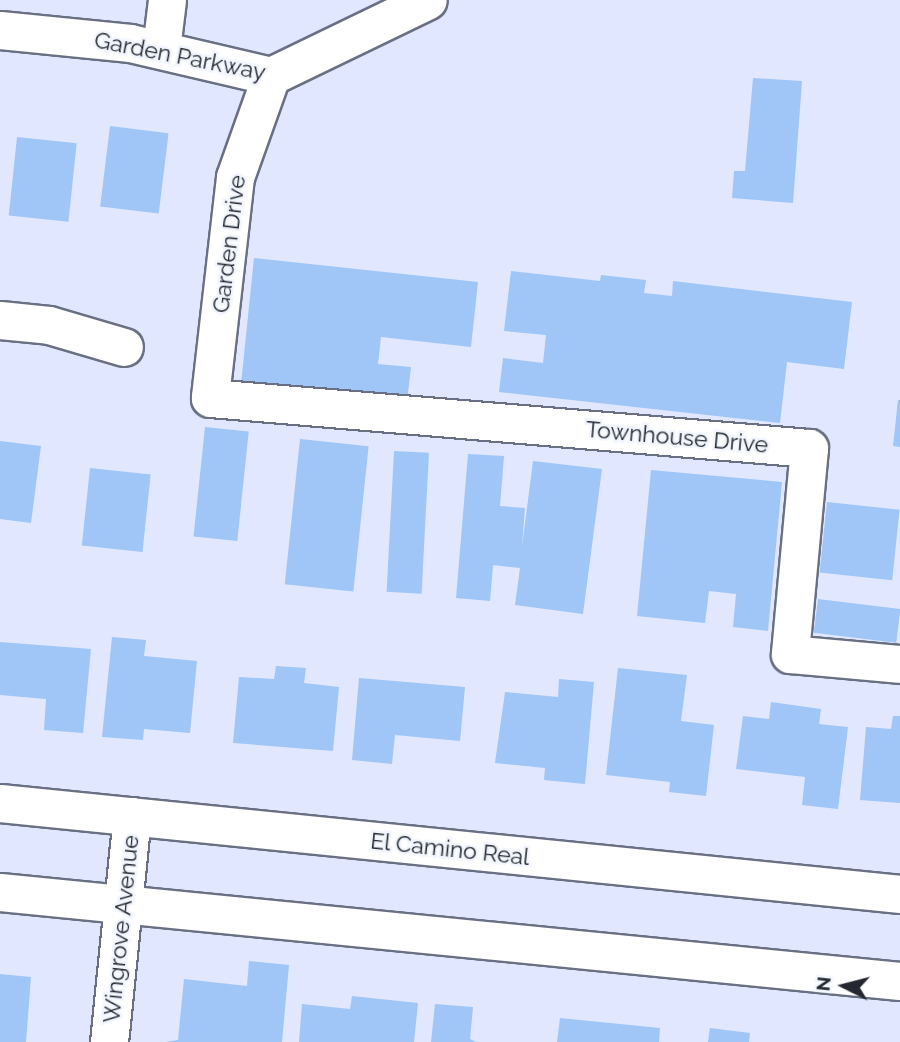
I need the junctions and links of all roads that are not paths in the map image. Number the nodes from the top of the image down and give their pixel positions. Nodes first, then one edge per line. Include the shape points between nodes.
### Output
1 (167, 0) edge
2 (428, 0) edge
3 (0, 30) edge
4 (161, 49) junction
5 (271, 76) junction
6 (0, 320) edge
7 (124, 347) dead end
8 (229, 399) joint
9 (900, 664) edge
10 (0, 803) edge
11 (132, 816) junction
12 (0, 892) edge
13 (900, 894) edge
14 (123, 904) junction
15 (900, 981) edge
16 (109, 1042) edge

1 - 4 street
2 - 5 street, Garden Parkway
3 - 4 street, Garden Parkway
4 - 5 street, Garden Parkway
5 - 8 street, Garden Drive via 235,177 210,398
6 - 7 street via 49,325
8 - 9 street, Townhouse Drive via 809,448 790,654
10 - 11 street, El Camino Real
11 - 13 street, El Camino Real
11 - 14 street, Wingrove Avenue
12 - 14 street
14 - 15 street
14 - 16 street, Wingrove Avenue

